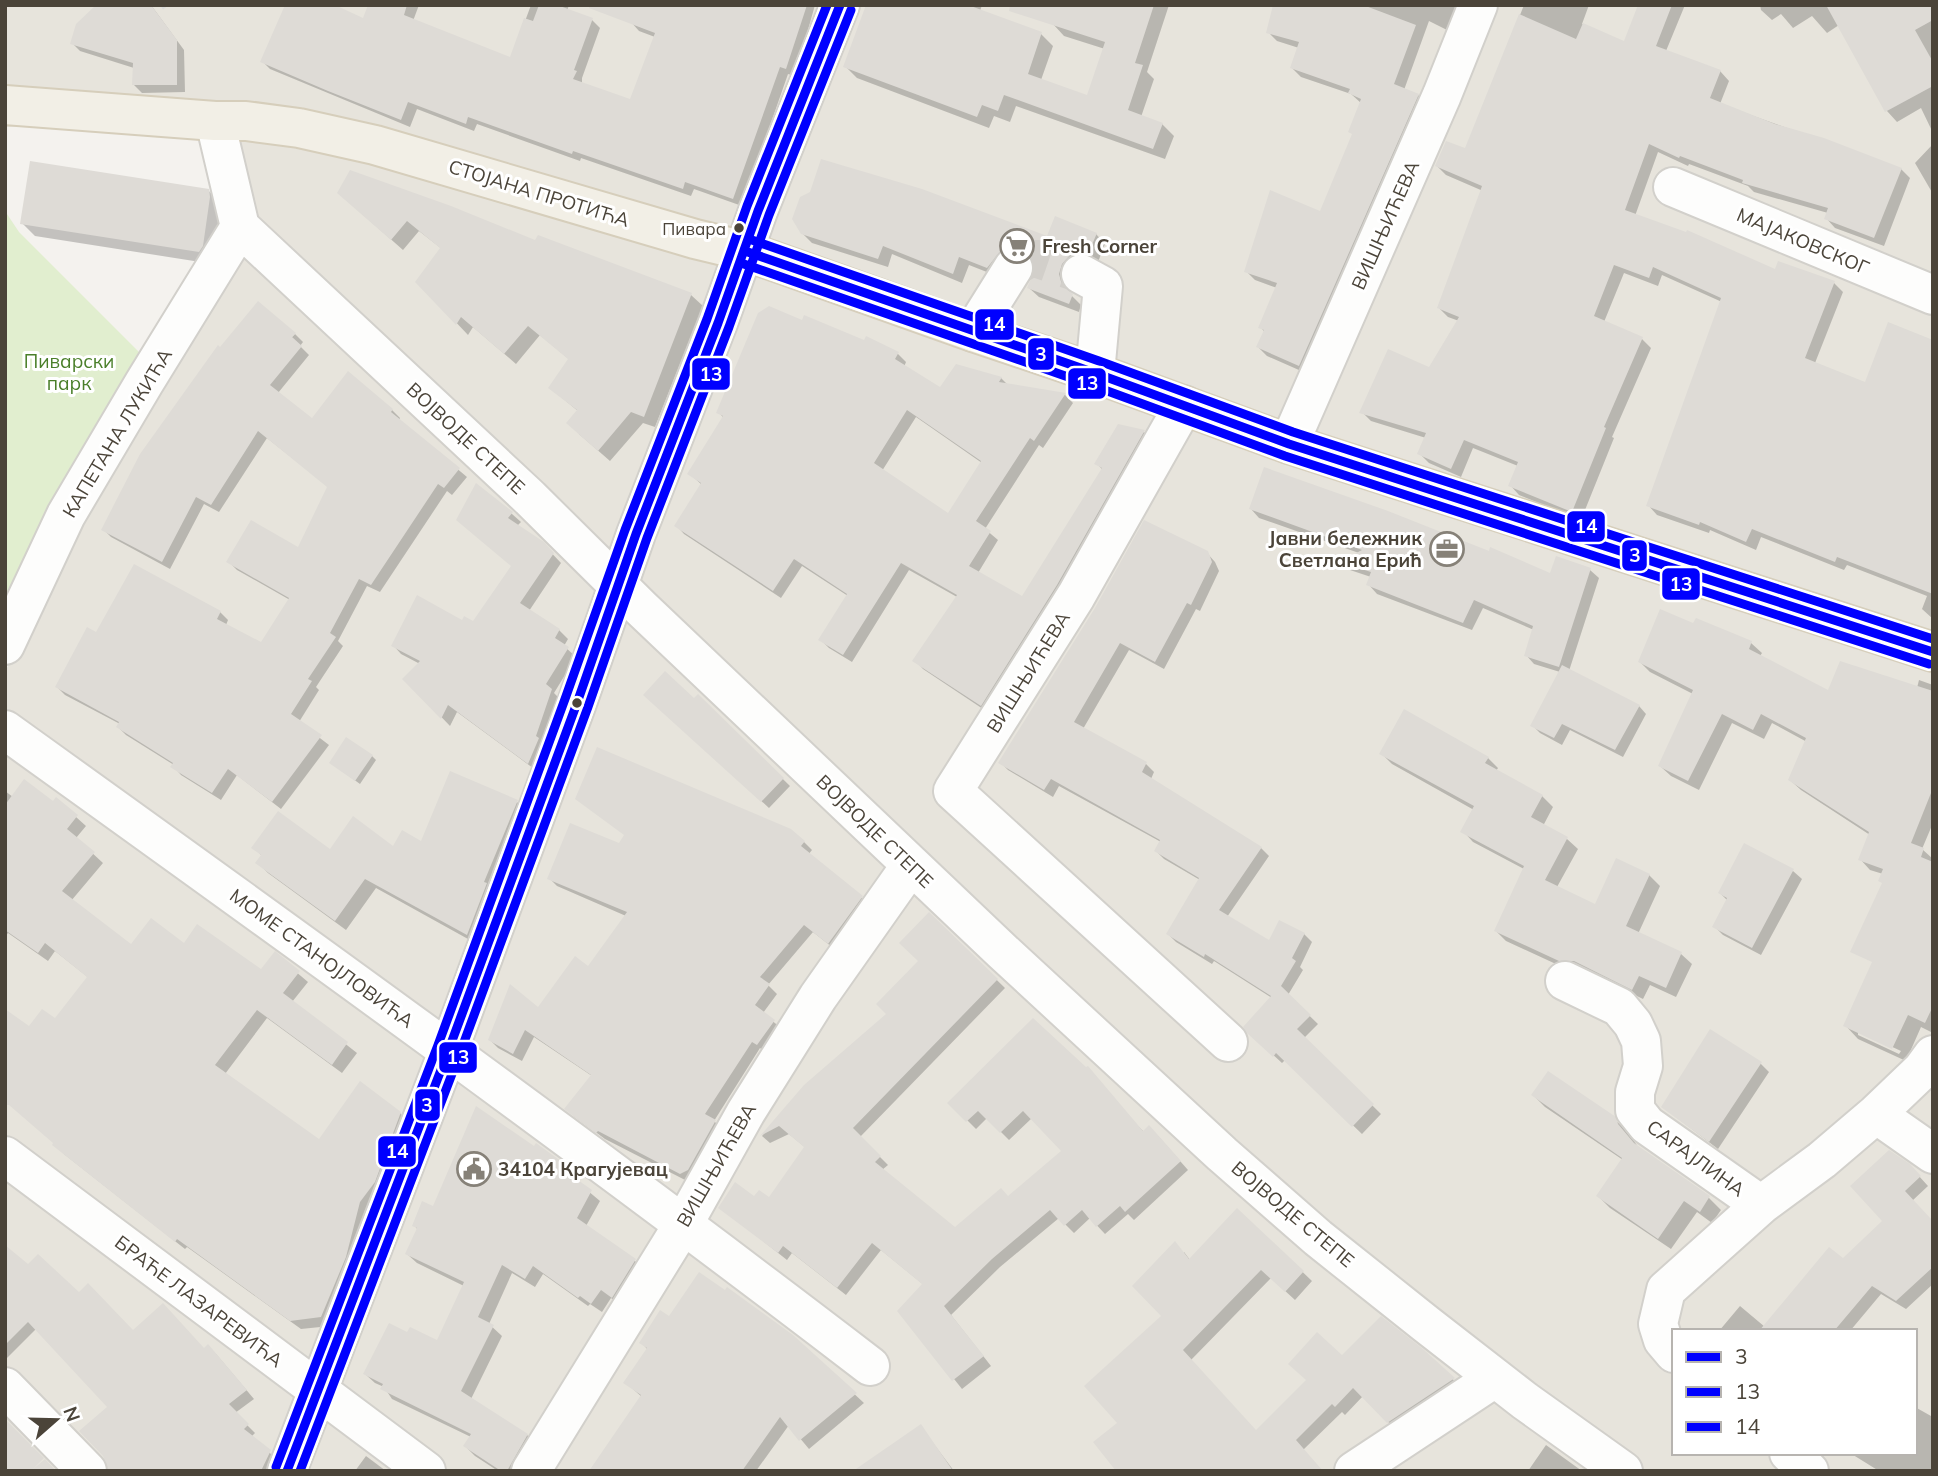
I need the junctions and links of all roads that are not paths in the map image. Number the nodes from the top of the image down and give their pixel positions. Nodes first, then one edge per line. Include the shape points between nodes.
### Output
1 (840, 5) edge
2 (1478, 5) edge
3 (5, 105) edge
4 (215, 121) junction
5 (1673, 187) dead end
6 (240, 228) junction
7 (745, 251) junction
8 (1013, 268) dead end
9 (1081, 274) tunnel mouth
10 (1933, 295) edge
11 (973, 332) junction
12 (1095, 373) junction
13 (1184, 405) junction
14 (1289, 444) junction
15 (618, 584) junction
16 (5, 645) edge
17 (1933, 652) edge
18 (5, 730) edge
19 (911, 864) junction
20 (1565, 981) dead end
21 (1228, 1042) dead end
22 (449, 1049) junction
23 (1933, 1055) edge
24 (1876, 1114) junction
25 (1933, 1154) edge
26 (5, 1156) edge
27 (1761, 1205) junction
28 (684, 1223) junction
29 (1672, 1351) edge
30 (870, 1366) dead end
31 (1495, 1378) junction
32 (5, 1387) edge
33 (316, 1390) junction
34 (1790, 1455) edge
35 (88, 1471) edge
36 (287, 1471) edge
37 (426, 1471) edge
38 (531, 1471) edge
39 (1354, 1471) edge
40 (1623, 1471) edge
41 (1809, 1471) edge

1 - 7 street
2 - 14 street, ВИШЊИЋЕВА
3 - 4 main road, СТОЈАНА ПРОТИЋА
4 - 6 street
4 - 7 main road, СТОЈАНА ПРОТИЋА via 299,128 375,145
5 - 10 street, МАЈАКОВСКОГ
6 - 15 street, ВОЈВОДЕ СТЕПЕ
6 - 16 street, КАПЕТАНА ЛУКИЋА via 66,515
7 - 11 main road, СТОЈАНА ПРОТИЋА
7 - 15 street
8 - 11 street
9 - 12 street via 1103,286
11 - 12 main road, СТОЈАНА ПРОТИЋА
12 - 13 main road, СТОЈАНА ПРОТИЋА
13 - 14 main road, СТОЈАНА ПРОТИЋА
13 - 21 street, ВИШЊИЋЕВА via 1076,596 953,790
14 - 17 main road, СТОЈАНА ПРОТИЋА
15 - 19 street, ВОЈВОДЕ СТЕПЕ
15 - 22 street
18 - 22 street, МОМЕ СТАНОЈЛОВИЋА
19 - 28 street, ВИШЊИЋЕВА via 811,1008
19 - 31 street, ВОЈВОДЕ СТЕПЕ via 1222,1154 1318,1238
20 - 27 street, САРАЈЛИНА via 1619,1007 1633,1024 1641,1041 1643,1066 1635,1110 1647,1125
22 - 28 street, МОМЕ СТАНОЈЛОВИЋА
22 - 33 street
23 - 24 street, САРАЈЛИНА
24 - 25 street
24 - 27 street, САРАЈЛИНА
26 - 33 street, БРАЋЕ ЛАЗАРЕВИЋА
27 - 29 street, САРАЈЛИНА via 1666,1290 1658,1324
28 - 30 street, МОМЕ СТАНОЈЛОВИЋА
28 - 38 street, ВИШЊИЋЕВА
31 - 39 street
31 - 40 street, ВОЈВОДЕ СТЕПЕ
32 - 35 street
33 - 36 street
33 - 37 street, БРАЋЕ ЛАЗАРЕВИЋА
34 - 41 street

